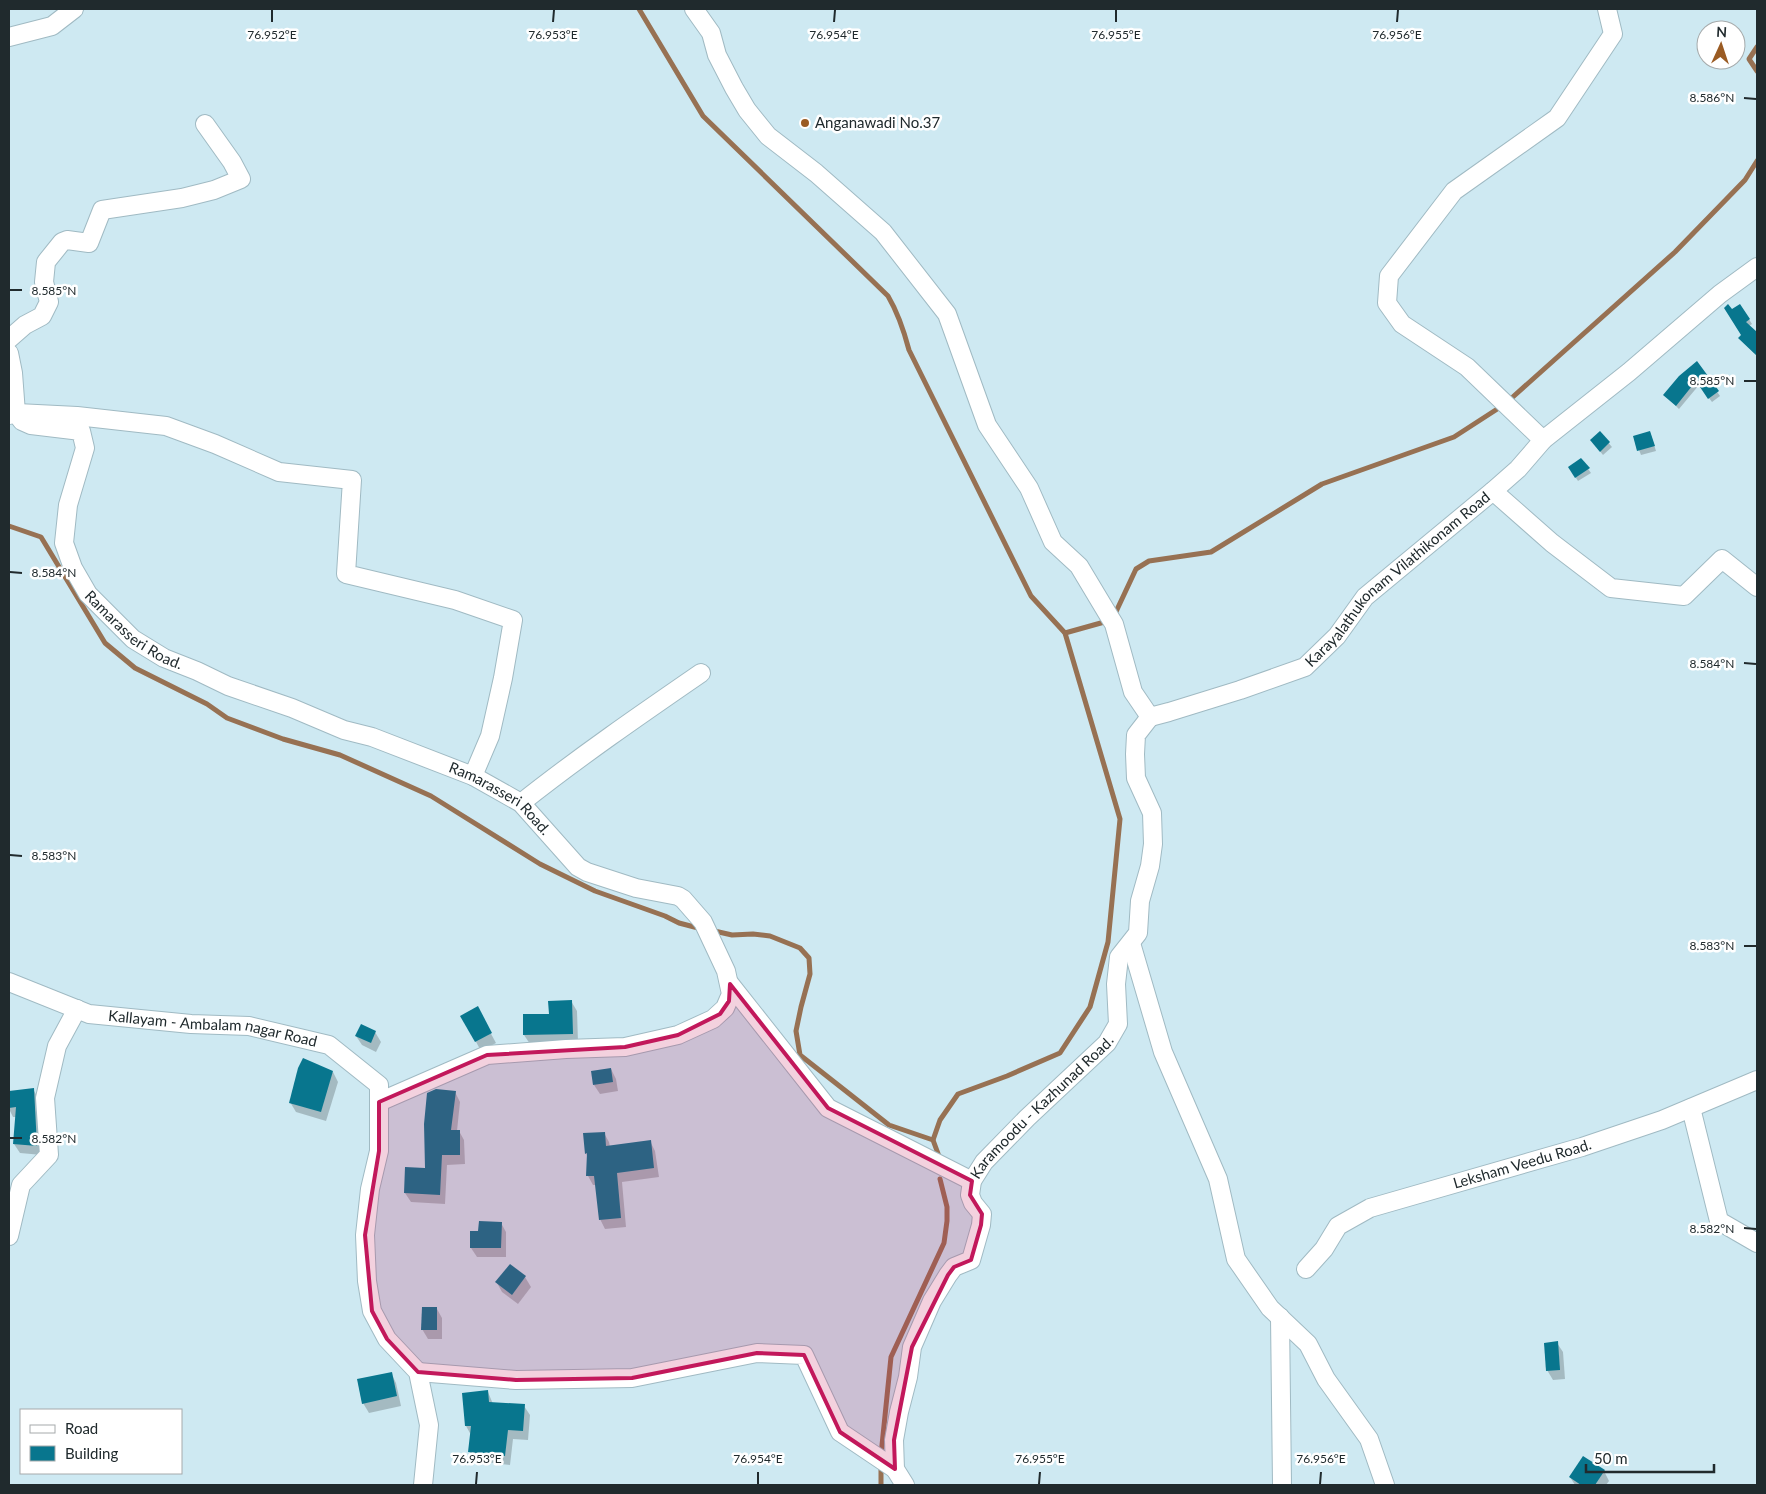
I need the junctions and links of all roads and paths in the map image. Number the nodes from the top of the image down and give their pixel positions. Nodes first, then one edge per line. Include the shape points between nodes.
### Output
1 (74, 9) edge
2 (694, 9) edge
3 (1607, 9) edge
4 (9, 37) edge
5 (204, 124) dead end
6 (1757, 267) edge
7 (9, 339) edge
8 (9, 353) edge
9 (12, 414) edge
10 (1544, 440) junction
11 (1493, 492) junction
12 (1757, 587) edge
13 (701, 673) dead end
14 (1150, 716) junction
15 (473, 776) junction
16 (521, 803) junction
17 (1131, 943) junction
18 (9, 982) edge
19 (730, 984) junction
20 (76, 1009) junction
21 (1757, 1080) edge
22 (378, 1102) junction
23 (1691, 1108) junction
24 (972, 1181) junction
25 (9, 1236) edge
26 (1757, 1242) edge
27 (1306, 1269) dead end
28 (1280, 1316) junction
29 (418, 1372) junction
30 (895, 1468) junction
31 (422, 1485) edge
32 (905, 1485) edge
33 (1282, 1485) edge
34 (1385, 1485) edge

1 - 4 street via 52,26
2 - 14 street via 711,33 717,55 734,88 768,136 883,232 949,318 987,424 1029,488 1053,542 1079,566 1112,620 1133,692
3 - 10 street via 1613,34 1557,118 1454,191 1390,276 1387,303 1402,324 1467,367
5 - 7 street via 241,179 182,198 102,210 89,243 62,242 46,262 44,282 49,302 42,316
6 - 10 street, Karayalathukonam Vilathikonam Road
8 - 9 street via 13,374
9 - 15 street, Ramarasseri Road. via 31,425 81,431 85,448 68,505 64,544 88,594 133,639 164,658 228,686
9 - 15 street via 77,416 166,426 278,472 352,480 346,574 456,600 514,620 490,736
10 - 11 street, Karayalathukonam Vilathikonam Road
11 - 12 street via 1611,588 1684,596 1722,559
11 - 14 street, Karayalathukonam Vilathikonam Road via 1365,597 1337,636 1305,667
13 - 16 street via 623,726
14 - 17 street, Karamoodu - Kazhunad Road. via 1136,735 1135,754 1136,778 1152,813 1153,844 1140,901 1138,933
15 - 16 street, Ramarasseri Road.
16 - 19 street, Ramarasseri Road. via 578,867 627,886 683,899 703,922
17 - 24 street, Karamoodu - Kazhunad Road. via 1119,956 1116,984 1118,1024 1107,1043 996,1149
17 - 28 street via 1163,1052 1218,1179 1236,1259 1270,1308
18 - 20 street, Kallayam - Ambalam nagar Road
19 - 22 street via 729,1000 720,1014 678,1035 625,1046 487,1055
19 - 24 street, Ramarasseri Road. via 828,1108
20 - 22 street, Kallayam - Ambalam nagar Road via 89,1014 190,1024 249,1026 329,1045 379,1085
20 - 25 street via 57,1046 45,1098 49,1155 21,1185
21 - 23 street, Leksham Veedu Road.
22 - 29 street, Kallayam - Ambalam nagar Road via 378,1151 365,1235 367,1281 372,1311 388,1339
23 - 26 street via 1719,1221
23 - 27 street, Leksham Veedu Road. via 1582,1147 1370,1208 1338,1226
24 - 30 street, Karamoodu - Kazhunad Road. via 970,1195 982,1214 981,1225 971,1260 954,1267 948,1274 912,1347 894,1440
28 - 33 street
28 - 34 street via 1308,1344 1326,1379 1369,1439
29 - 30 street via 516,1380 632,1378 757,1353 804,1355 840,1432
29 - 31 street via 429,1425
30 - 32 street, Karamoodu - Kazhunad Road.

